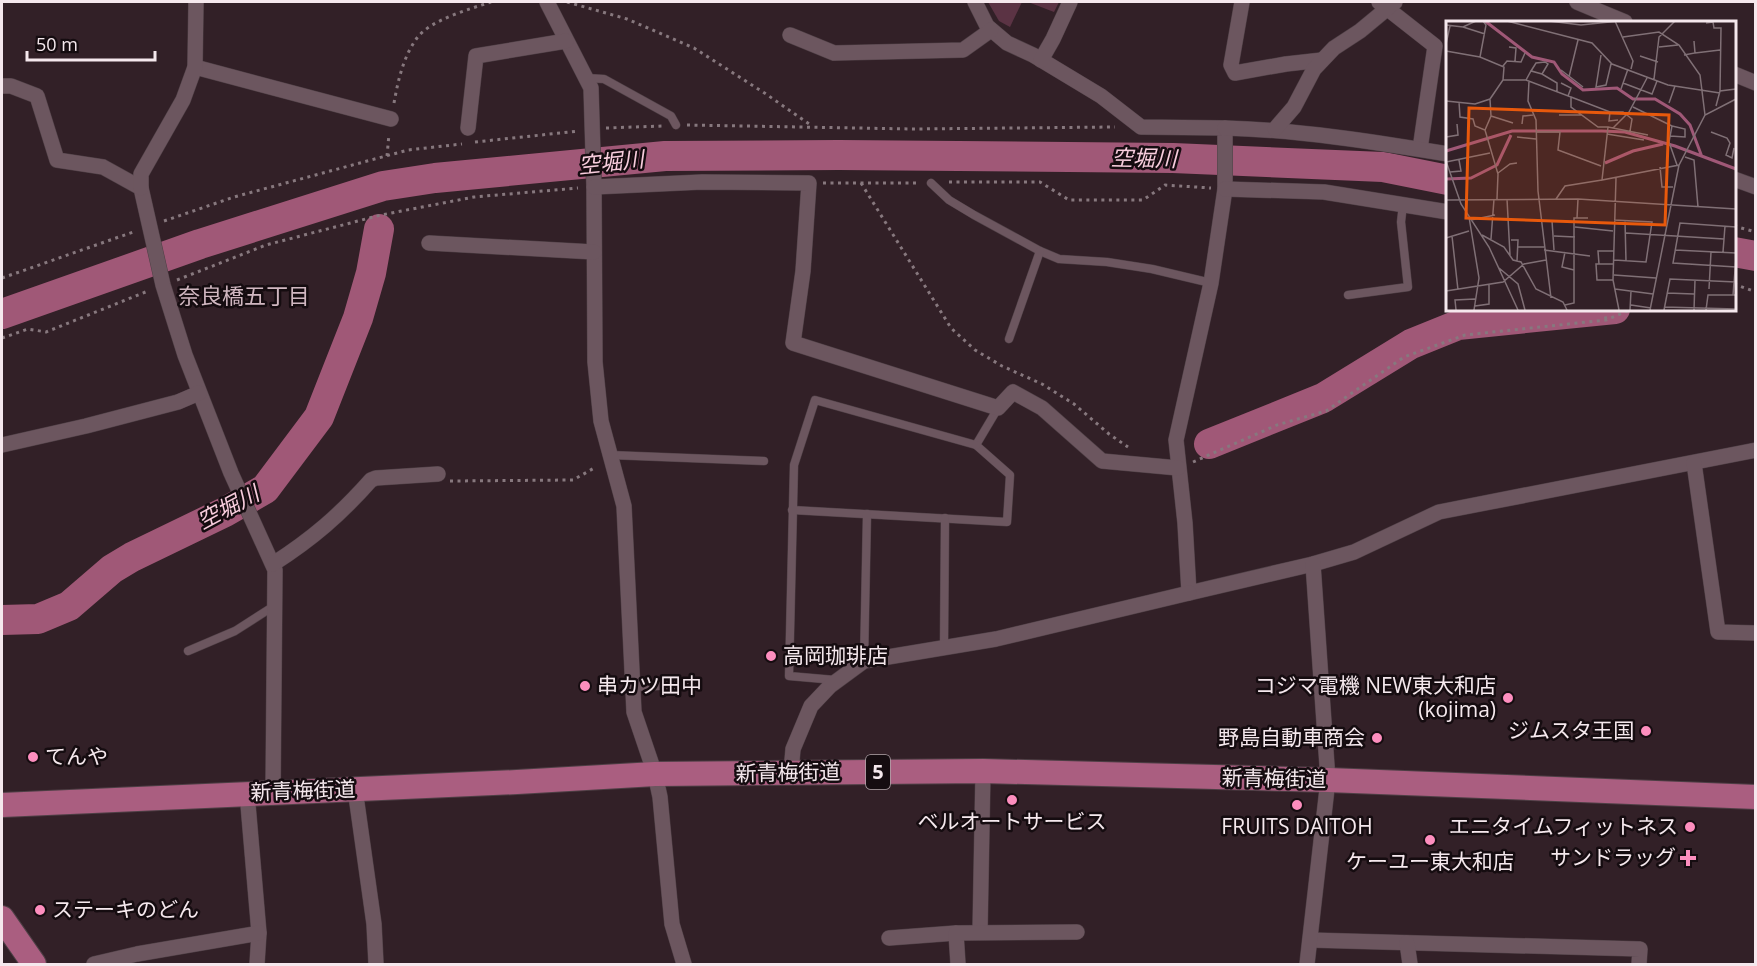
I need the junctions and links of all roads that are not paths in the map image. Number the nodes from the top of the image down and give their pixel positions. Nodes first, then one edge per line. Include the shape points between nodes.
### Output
1 (196, 2) edge
2 (547, 2) edge
3 (975, 2) edge
4 (1070, 2) edge
5 (1242, 2) edge
6 (1576, 2) edge
7 (1387, 4) edge
8 (1622, 21) edge
9 (991, 30) junction
10 (789, 35) dead end
11 (566, 41) junction
12 (1041, 60) junction
13 (1322, 60) junction
14 (195, 68) junction
15 (1736, 75) edge
16 (586, 78) junction
17 (1755, 83) edge
18 (2, 86) edge
19 (391, 119) road end
20 (676, 126) road end
21 (468, 128) dead end
22 (1275, 129) junction
23 (1225, 132) junction
24 (1420, 149) junction
25 (1446, 154) edge
26 (1736, 181) edge
27 (931, 183) road end
28 (594, 184) junction
29 (1224, 186) junction
30 (1755, 187) edge
31 (141, 188) junction
32 (1403, 203) junction
33 (1446, 212) edge
34 (429, 243) dead end
35 (1040, 251) junction
36 (594, 252) junction
37 (1211, 283) junction
38 (1348, 295) dead end
39 (1010, 339) dead end
40 (199, 393) junction
41 (998, 408) junction
42 (2, 445) edge
43 (976, 445) junction
44 (1755, 450) edge
45 (611, 457) junction
46 (764, 460) dead end
47 (1694, 463) junction
48 (1178, 465) junction
49 (438, 474) road end
50 (792, 510) junction
51 (867, 514) junction
52 (945, 518) junction
53 (273, 564) junction
54 (1313, 564) junction
55 (1189, 593) junction
56 (276, 605) junction
57 (1755, 633) edge
58 (944, 647) junction
59 (188, 651) dead end
60 (864, 661) junction
61 (837, 681) junction
62 (686, 685) dead end
63 (631, 687) junction
64 (983, 771) junction
65 (791, 772) junction
66 (654, 774) junction
67 (1328, 780) junction
68 (355, 789) junction
69 (247, 793) junction
70 (273, 793) junction
71 (1755, 797) edge
72 (2, 805) edge
73 (2, 918) edge
74 (980, 932) junction
75 (1077, 932) dead end
76 (259, 933) junction
77 (956, 933) junction
78 (889, 938) dead end
79 (1310, 940) junction
80 (1407, 943) junction
81 (32, 964) edge
82 (94, 964) edge
83 (257, 964) edge
84 (376, 964) edge
85 (684, 964) edge
86 (958, 964) edge
87 (1307, 964) edge
88 (1410, 964) edge
89 (1639, 964) edge

1 - 14 street
2 - 11 street
3 - 9 street
4 - 12 street
5 - 13 street via 1231,65 1235,73
6 - 8 street
7 - 13 street
7 - 24 street via 1435,46
9 - 10 street via 963,50 834,53
9 - 12 street
11 - 16 street
11 - 21 street via 476,56
12 - 23 street via 1101,96 1141,127
13 - 22 street via 1294,107
14 - 19 street
14 - 31 street via 183,100 141,174
15 - 17 street
16 - 20 lane via 604,79 671,116
16 - 28 street via 591,88
18 - 31 street via 37,96 57,160 103,167
22 - 23 street
22 - 24 street
23 - 29 street
24 - 25 street
26 - 30 street
27 - 35 lane via 949,200
28 - 36 street
28 - 41 street via 808,183 803,271 793,343
29 - 32 street via 1324,192
29 - 37 street
31 - 40 street via 162,280
32 - 33 street
32 - 38 lane via 1401,222 1408,287
34 - 36 street
35 - 37 lane via 1059,259 1152,269
35 - 39 lane
36 - 45 street via 595,362 601,421
37 - 48 street via 1176,440
40 - 42 street via 178,402
40 - 53 street
41 - 43 lane
41 - 48 street via 1013,392 1042,408 1101,461
43 - 50 lane via 814,400 794,465
43 - 52 lane via 1011,475 1007,522
44 - 47 street
45 - 46 lane
45 - 63 street via 624,506
47 - 54 street via 1439,512 1354,552
47 - 57 street via 1718,632
48 - 55 street
49 - 53 street via 371,480 346,509
50 - 51 lane
50 - 61 lane via 789,676
51 - 52 lane
51 - 60 lane
52 - 58 lane
53 - 56 street
54 - 55 street
54 - 67 street
55 - 58 street via 996,639
56 - 59 lane via 235,632
56 - 70 street
58 - 60 street
60 - 61 street
61 - 65 street via 811,706 793,749
62 - 63 lane
63 - 66 street via 634,712
64 - 65 main road, 新青梅街道 / 5
64 - 67 main road, 新青梅街道 / 5
64 - 74 street
65 - 66 main road, 新青梅街道 / 5
66 - 68 main road, 新青梅街道 / 5
66 - 85 street via 665,836 672,924
67 - 71 main road, 新青梅街道 / 5
67 - 79 street
68 - 70 main road, 新青梅街道 / 5
68 - 84 street
69 - 70 main road, 新青梅街道 / 5
69 - 72 main road, 新青梅街道 / 5
69 - 76 street
73 - 81 main road
74 - 75 street
74 - 77 street
76 - 82 street
76 - 83 street
77 - 78 street
77 - 86 street
79 - 80 street
79 - 87 street
80 - 88 street
80 - 89 street via 1640,949

